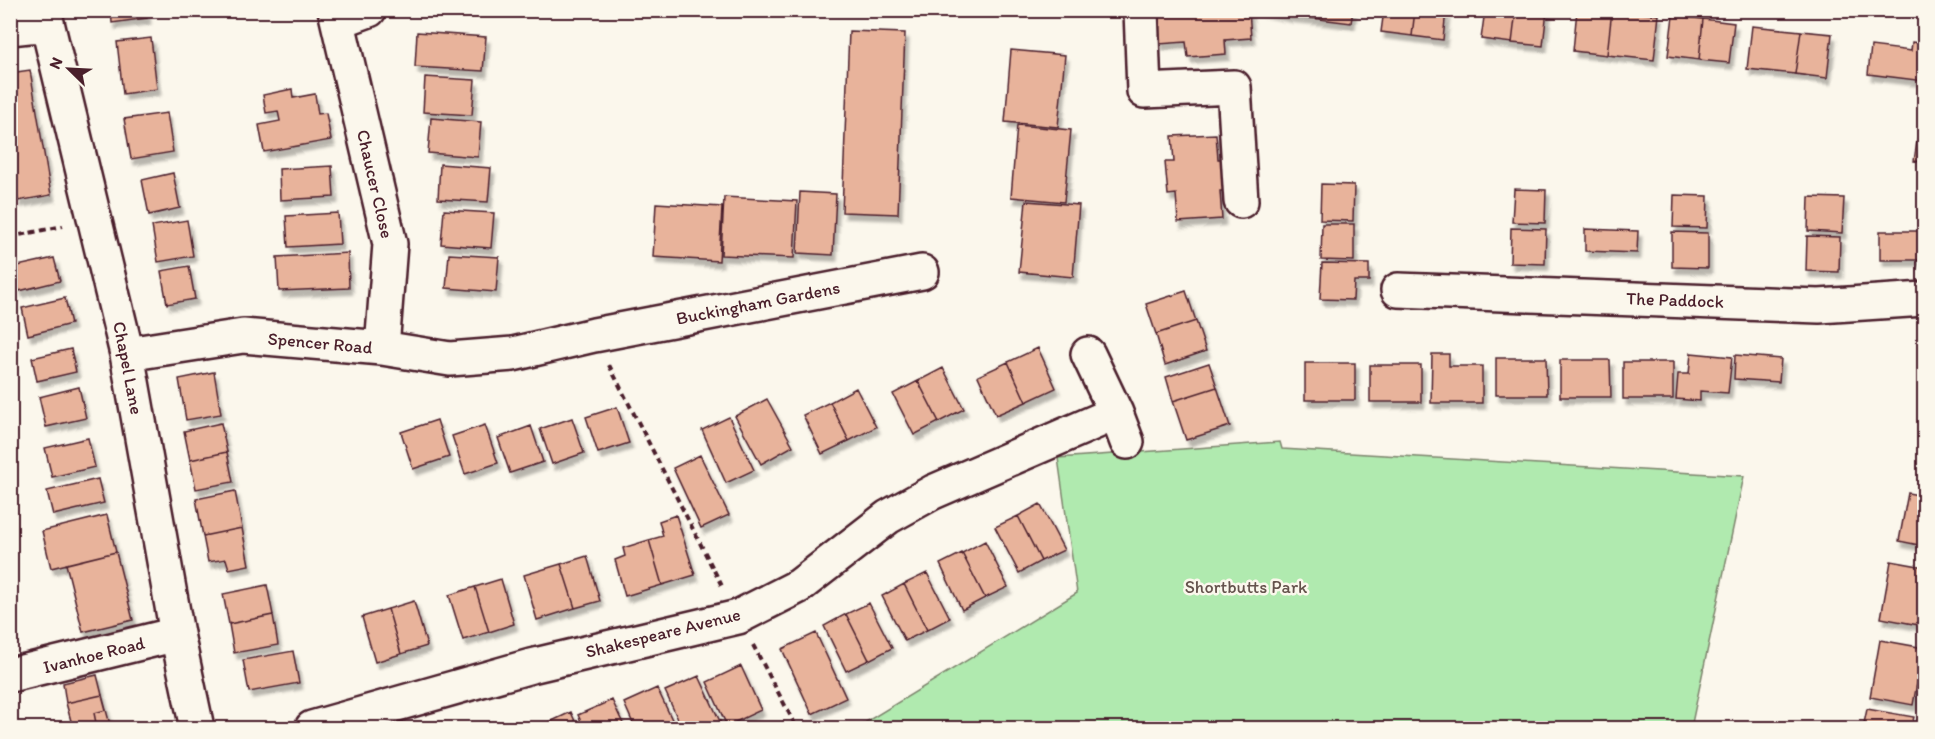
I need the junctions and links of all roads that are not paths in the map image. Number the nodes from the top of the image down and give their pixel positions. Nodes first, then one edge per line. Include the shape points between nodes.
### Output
1 (369, 10) edge
2 (1141, 10) edge
3 (337, 16) edge
4 (45, 17) edge
5 (10, 28) edge
6 (1240, 201) dead end
7 (922, 272) dead end
8 (1416, 283) dead end
9 (1924, 300) edge
10 (594, 335) joint
11 (382, 348) junction
12 (127, 354) junction
13 (1088, 354) dead end
14 (177, 634) junction
15 (10, 675) edge
16 (197, 729) edge
17 (312, 729) edge

1 - 3 street, Chaucer Close
2 - 6 street via 1144,91 1234,87
3 - 11 street, Chaucer Close via 390,244
4 - 5 street
4 - 12 street, Chapel Lane
7 - 10 street, Buckingham Gardens
8 - 9 street, The Paddock via 1819,306
10 - 11 street, Spencer Road via 516,366
11 - 12 street, Spencer Road via 243,336
12 - 14 street, Chapel Lane
13 - 17 street, Shakespeare Avenue via 1122,427 933,492 888,517 799,586 738,617 531,666
14 - 15 street, Ivanhoe Road
14 - 16 street, Chapel Lane

